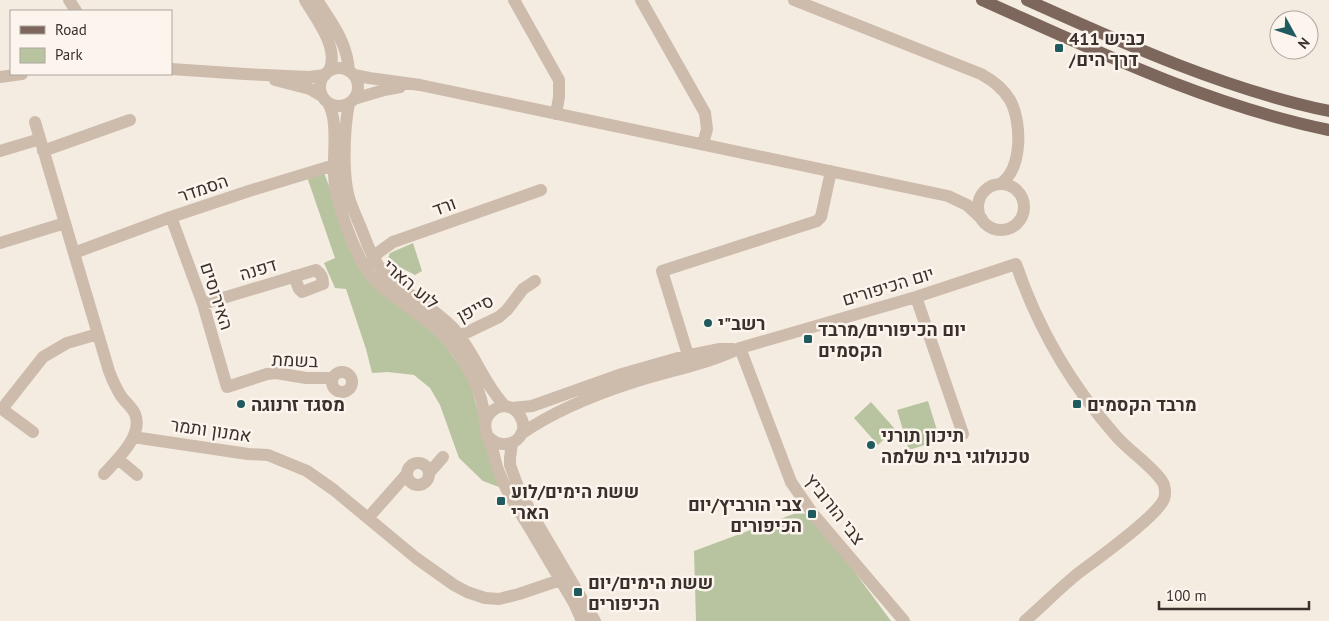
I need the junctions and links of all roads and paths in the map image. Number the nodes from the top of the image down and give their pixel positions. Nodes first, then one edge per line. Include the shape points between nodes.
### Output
1 (305, 0) edge
2 (317, 0) edge
3 (514, 0) edge
4 (641, 0) edge
5 (794, 0) edge
6 (982, 0) edge
7 (1031, 1) edge
8 (172, 69) edge
9 (327, 73) junction
10 (352, 73) junction
11 (15, 75) edge
12 (264, 75) junction
13 (0, 77) edge
14 (420, 85) junction
15 (325, 99) junction
16 (352, 101) junction
17 (1329, 111) edge
18 (556, 114) junction
19 (130, 120) dead end
20 (35, 122) dead end
21 (1329, 130) edge
22 (703, 144) junction
23 (42, 145) junction
24 (0, 151) edge
25 (1016, 162) junction
26 (339, 163) junction
27 (831, 171) junction
28 (1000, 184) junction
29 (986, 189) junction
30 (542, 190) dead end
31 (948, 196) junction
32 (1023, 198) junction
33 (171, 217) junction
34 (982, 219) junction
35 (65, 223) junction
36 (0, 243) edge
37 (74, 253) junction
38 (369, 263) junction
39 (294, 276) dead end
40 (535, 281) dead end
41 (916, 297) junction
42 (203, 304) junction
43 (98, 334) junction
44 (454, 339) junction
45 (740, 348) junction
46 (688, 355) junction
47 (333, 378) dead end
48 (227, 387) joint
49 (508, 407) junction
50 (486, 429) junction
51 (33, 432) dead end
52 (963, 434) dead end
53 (133, 437) junction
54 (517, 439) junction
55 (442, 457) dead end
56 (118, 459) junction
57 (104, 474) dead end
58 (137, 475) dead end
59 (368, 518) junction
60 (565, 579) junction
61 (582, 621) edge
62 (595, 621) edge
63 (904, 621) edge
64 (1025, 621) edge

1 - 9 street via 330,46 332,64
2 - 10 street via 344,44
3 - 18 street via 559,80
4 - 22 street via 705,113 707,129
5 - 25 street via 991,80 1014,108 1018,129
6 - 21 main road via 1162,79 1242,107
7 - 17 main road via 1169,62 1248,90
8 - 12 street
9 - 10 street via 341,68
9 - 12 street via 309,77
9 - 15 street via 320,86
10 - 14 street
10 - 16 street via 358,88
11 - 13 street
12 - 15 street via 310,89
14 - 16 street via 384,90
14 - 18 street
15 - 16 street via 338,106
15 - 26 street, לוע הארי via 333,114
16 - 26 street, לוע הארי via 346,116
18 - 22 street
19 - 23 street
20 - 23 street
22 - 27 street
23 - 24 street
23 - 35 street
25 - 28 street via 1013,171
25 - 32 street
26 - 33 street, הסמדר
26 - 38 street, לוע הארי via 335,186 341,210 357,250
27 - 31 street
27 - 46 street via 821,217 817,221 662,271
28 - 29 street
28 - 32 street via 1013,187
29 - 31 street via 966,196
29 - 34 street via 979,202
30 - 38 street, ורד via 393,242
31 - 34 street via 967,205
32 - 34 street via 1023,215 1014,226 996,230
33 - 37 street, הסמדר
33 - 42 street, האירוסים
35 - 36 street
35 - 37 street
37 - 43 street
38 - 44 street, לוע הארי via 380,285
39 - 42 street, דפנה
40 - 44 street, סייפן via 523,289 499,317
41 - 45 street, יום הכיפורים
41 - 52 street
41 - 64 street, יום הכיפורים via 1016,264 1036,318 1066,370 1116,436 1162,481 1164,499 1150,515
42 - 48 street, האירוסים
43 - 51 street via 67,343 44,356 2,409
43 - 53 street via 114,383 136,416
44 - 49 street, לוע הארי via 476,360 487,382
44 - 50 street, לוע הארי via 482,400
45 - 46 street, יום הכיפורים
45 - 54 street, יום הכיפורים via 721,358 604,393 545,420
45 - 63 street, צבי הורוביץ via 791,482 813,514
46 - 49 street, יום הכיפורים via 532,406
47 - 48 street, בשמת via 276,373
49 - 50 street via 494,409
49 - 54 street via 521,416 523,428
50 - 54 street via 491,440 501,445
50 - 60 street, לוע הארי via 501,477
53 - 56 street
53 - 59 street, אמנון ותמר via 268,455 307,471
54 - 60 street via 510,458 513,474
55 - 59 street via 429,473 424,465 409,466 406,474
56 - 57 street
56 - 58 street
59 - 60 street, אמנון ותמר via 454,585 485,598 519,594
60 - 61 street
60 - 62 street

